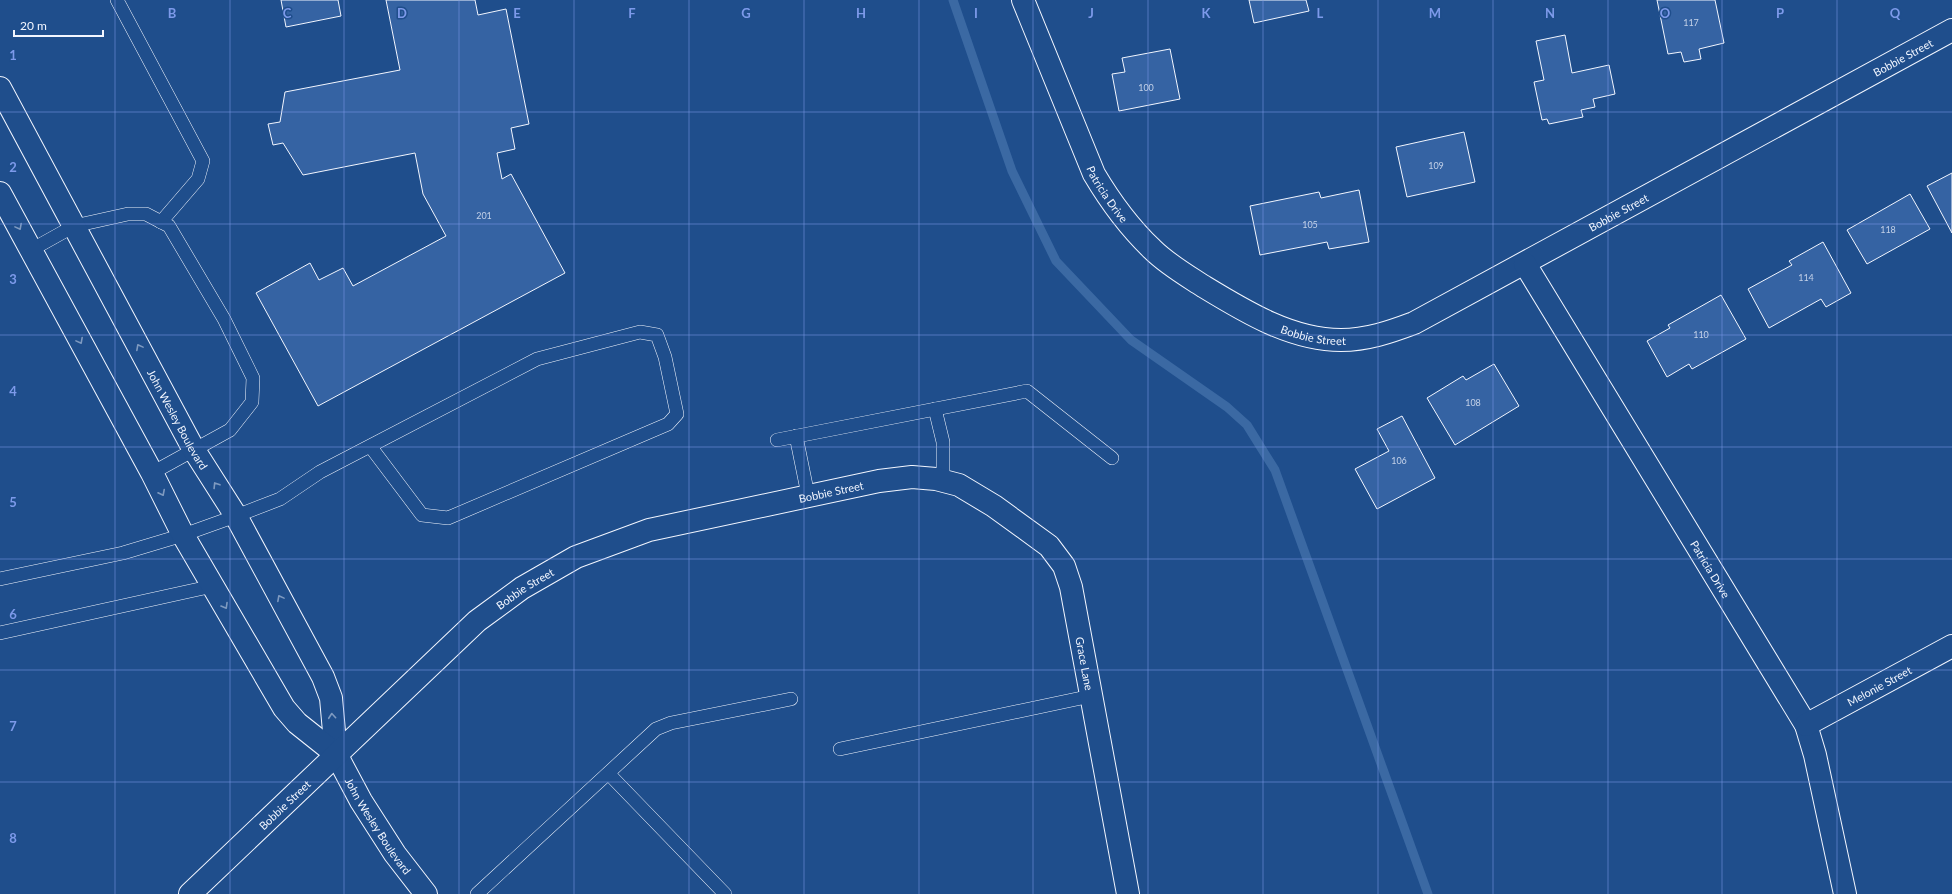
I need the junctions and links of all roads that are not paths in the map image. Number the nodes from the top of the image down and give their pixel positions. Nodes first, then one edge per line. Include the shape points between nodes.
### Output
1 (117, 0) edge
2 (1023, 0) edge
3 (1952, 30) edge
4 (0, 88) edge
5 (0, 193) edge
6 (161, 222) junction
7 (74, 226) junction
8 (31, 250) junction
9 (1525, 264) junction
10 (1271, 324) joint
11 (935, 409) junction
12 (796, 436) junction
13 (777, 440) dead end
14 (370, 446) junction
15 (194, 450) junction
16 (1112, 458) dead end
17 (152, 473) junction
18 (951, 483) junction
19 (808, 495) junction
20 (236, 516) junction
21 (183, 536) junction
22 (0, 579) edge
23 (212, 586) junction
24 (0, 633) edge
25 (1952, 646) edge
26 (1091, 696) junction
27 (791, 699) dead end
28 (1806, 725) junction
29 (840, 748) dead end
30 (336, 754) junction
31 (609, 774) junction
32 (190, 894) edge
33 (426, 894) edge
34 (477, 894) edge
35 (725, 894) edge
36 (1128, 894) edge
37 (1845, 894) edge

1 - 6 lane via 203,161 198,179
2 - 10 street, Patricia Drive via 1094,174 1110,201 1152,250 1181,273
3 - 9 street, Bobbie Street
4 - 7 street, John Wesley Boulevard
5 -> 8 street, John Wesley Boulevard
6 - 7 lane via 146,214 128,214
6 - 15 lane via 169,226 220,312 253,378 252,402 230,430
7 - 8 lane
15 -> 7 street, John Wesley Boulevard
8 -> 17 street, John Wesley Boulevard
9 - 10 street, Bobbie Street via 1414,323 1371,338 1315,338
9 - 28 street, Patricia Drive
11 - 12 lane
11 - 16 lane via 1027,392
11 - 18 lane
12 - 13 lane
12 - 19 lane
14 - 14 lane via 537,359 640,332 657,335 665,357 677,414 668,424 448,518 422,515
14 - 20 lane via 320,472 280,499
15 - 17 lane
20 -> 15 street, John Wesley Boulevard
17 -> 21 street, John Wesley Boulevard
18 - 19 street, Bobbie Street via 912,477
18 - 26 street, Grace Lane via 994,506 1049,546 1064,566 1071,587
19 - 30 street, Bobbie Street via 649,530 576,556 522,588 477,621
20 - 21 lane
30 -> 20 street, John Wesley Boulevard via 331,698 323,677
21 - 22 lane via 123,553
21 - 23 street, John Wesley Boulevard
23 - 24 lane
23 -> 30 street, John Wesley Boulevard via 284,708 297,723
25 - 28 street, Melonie Street
26 - 29 lane
26 - 36 street, Grace Lane
27 - 31 lane via 671,723 656,730
28 - 37 street, Patricia Drive via 1815,755
30 - 32 street, Bobbie Street
30 - 33 street, John Wesley Boulevard via 361,801 395,854
31 - 34 lane
31 - 35 lane

